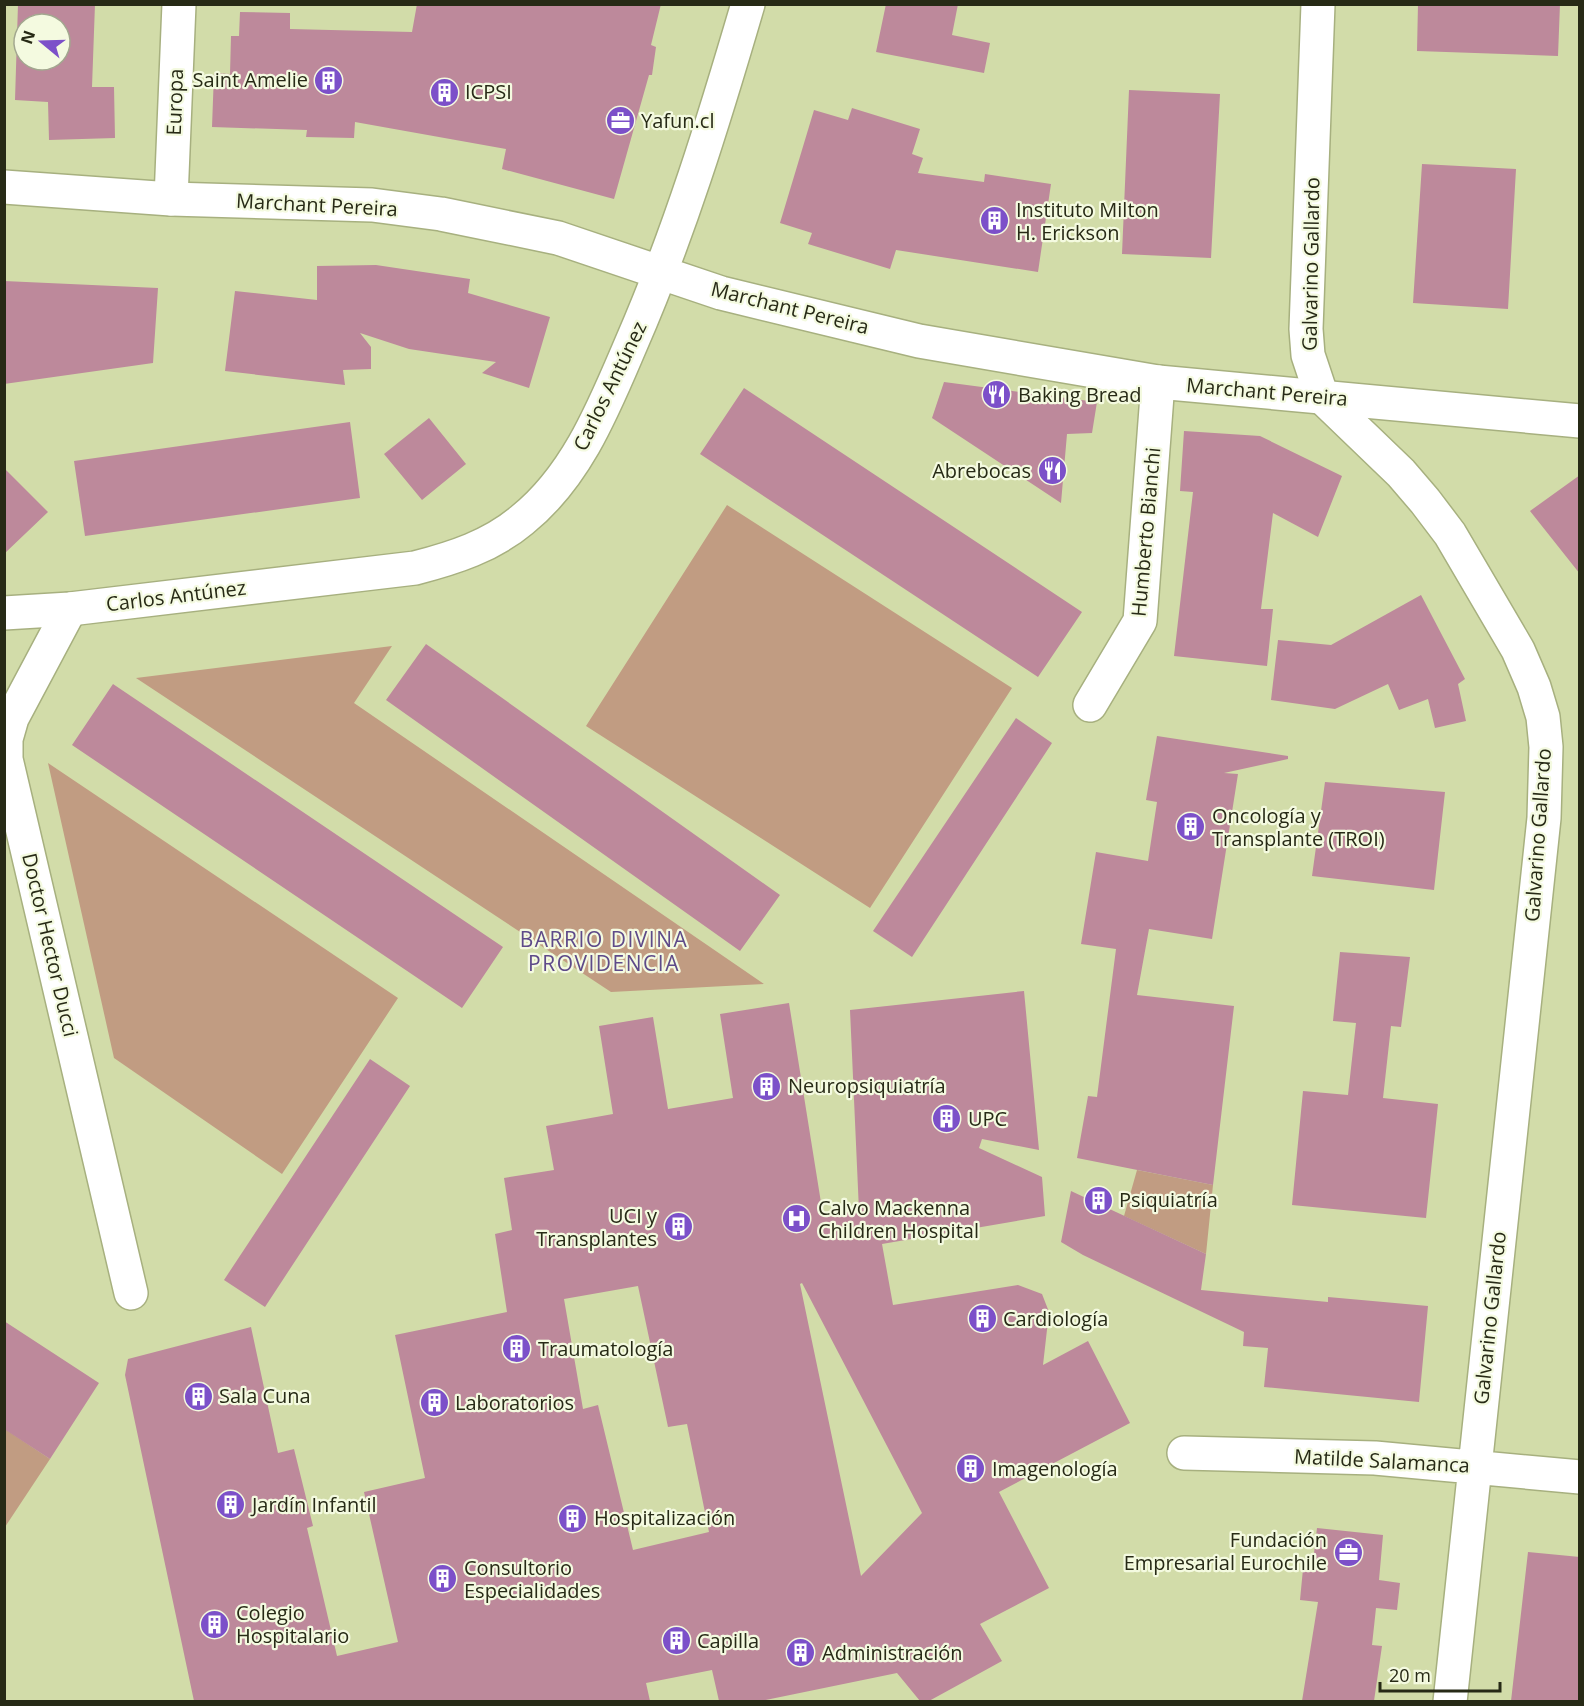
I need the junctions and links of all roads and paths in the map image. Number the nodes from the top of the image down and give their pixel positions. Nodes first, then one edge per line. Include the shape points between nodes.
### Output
1 (179, 4) edge
2 (748, 4) edge
3 (1318, 4) edge
4 (4, 187) edge
5 (171, 199) junction
6 (661, 271) junction
7 (1158, 382) junction
8 (1322, 397) junction
9 (1580, 421) edge
10 (70, 609) junction
11 (4, 613) edge
12 (1090, 705) dead end
13 (131, 1293) dead end
14 (1184, 1454) dead end
15 (1475, 1467) junction
16 (1580, 1477) edge
17 (1450, 1701) edge

1 - 5 street, Europa
2 - 6 street, Carlos Antúnez via 699,169
3 - 8 street, Galvarino Gallardo via 1306,329 1308,355
4 - 5 street, Marchant Pereira
5 - 6 street, Marchant Pereira via 372,205 441,214 548,235
6 - 7 street, Marchant Pereira via 721,293 919,341
6 - 10 street, Carlos Antúnez via 606,404 580,452 554,490 522,520 488,543 415,568
7 - 8 street, Marchant Pereira
7 - 12 street, Humberto Bianchi via 1140,621
8 - 9 street, Marchant Pereira
8 - 15 street, Galvarino Gallardo via 1401,473 1450,534 1518,650 1543,717 1544,818
10 - 11 street, Carlos Antúnez
10 - 13 street, Doctor Hector Ducci via 12,718 6,759
14 - 15 street, Matilde Salamanca via 1331,1456
15 - 16 street, Matilde Salamanca
15 - 17 street, Galvarino Gallardo

